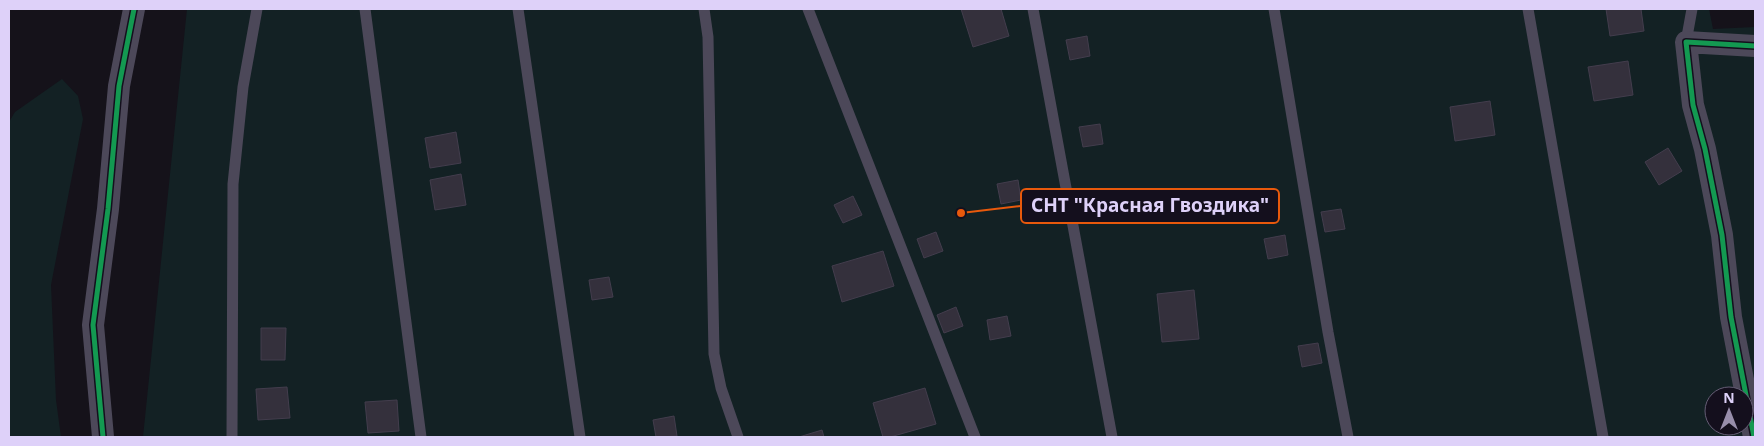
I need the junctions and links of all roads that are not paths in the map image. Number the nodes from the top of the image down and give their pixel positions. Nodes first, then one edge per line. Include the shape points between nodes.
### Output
1 (134, 9) edge
2 (257, 9) edge
3 (364, 9) edge
4 (518, 9) edge
5 (704, 9) edge
6 (808, 9) edge
7 (1033, 9) edge
8 (1274, 9) edge
9 (1528, 9) edge
10 (1692, 9) edge
11 (1686, 42) junction
12 (1755, 46) edge
13 (102, 437) edge
14 (232, 437) edge
15 (421, 437) edge
16 (580, 437) edge
17 (738, 437) edge
18 (975, 437) edge
19 (1112, 437) edge
20 (1348, 437) edge
21 (1604, 437) edge
22 (1754, 437) edge

1 - 13 street via 120,86 94,325
2 - 14 lane via 243,87 233,184
3 - 15 lane
4 - 16 lane
5 - 17 lane via 708,37 714,354 721,388
6 - 18 lane
7 - 19 lane
8 - 20 lane
9 - 21 lane
10 - 11 lane
11 - 12 street
11 - 22 street via 1693,105 1722,235 1731,317

